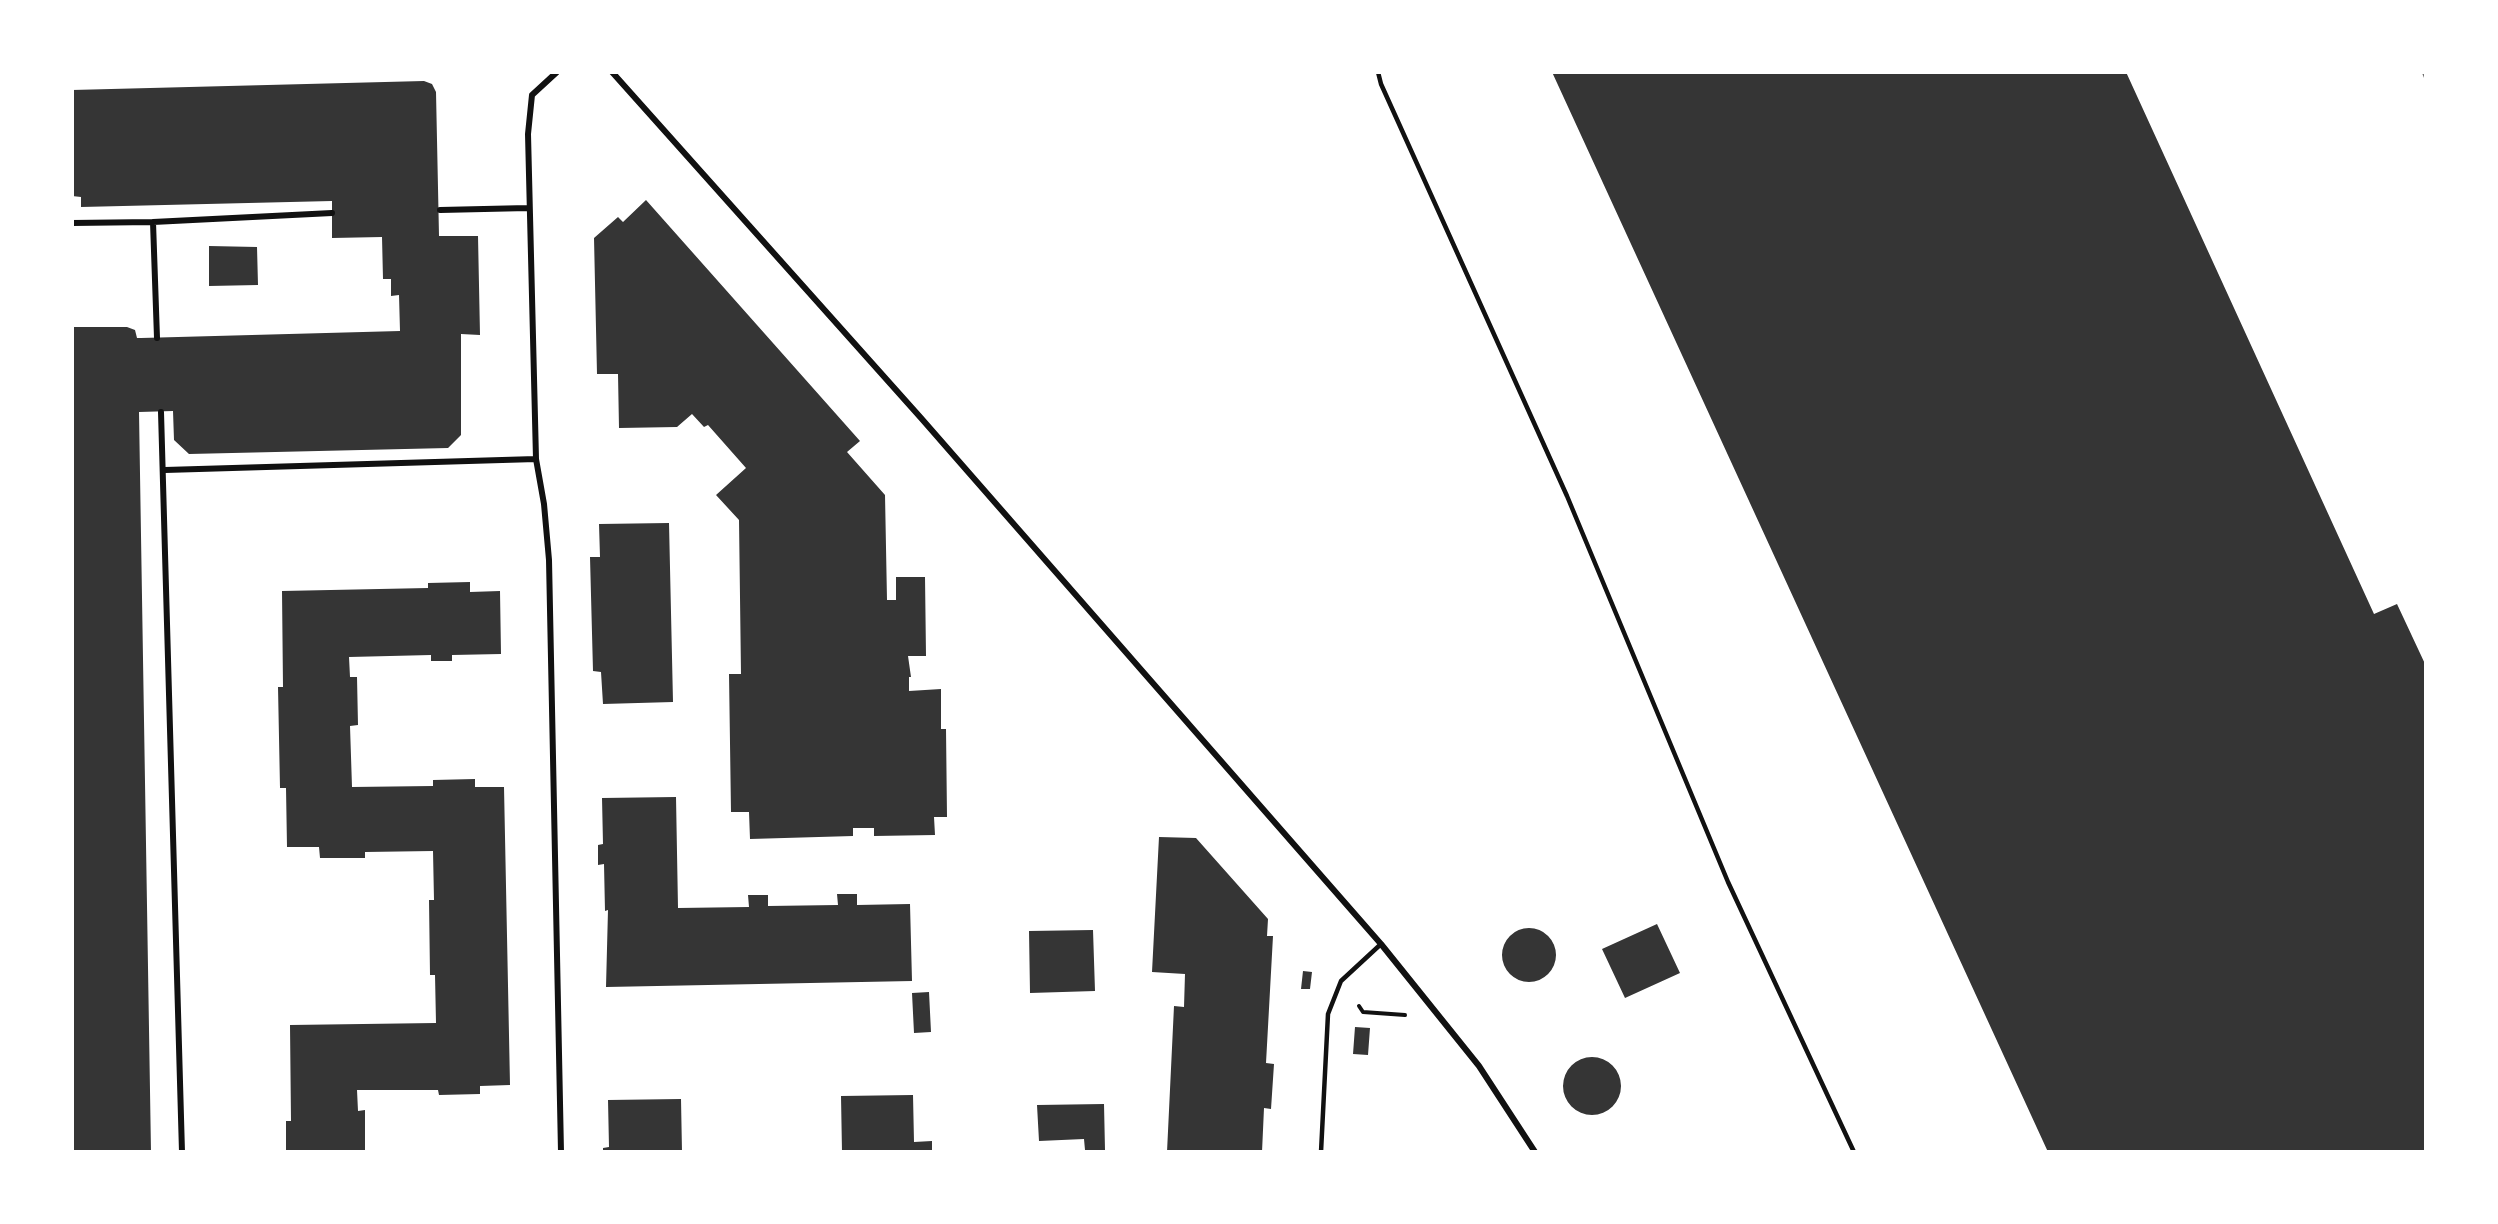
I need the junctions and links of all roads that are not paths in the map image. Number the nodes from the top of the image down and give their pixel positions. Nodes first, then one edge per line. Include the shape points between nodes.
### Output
1 (557, 72) edge
2 (612, 72) edge
3 (1378, 72) edge
4 (528, 208) junction
5 (440, 210) dead end
6 (332, 213) dead end
7 (153, 222) junction
8 (72, 223) edge
9 (157, 338) dead end
10 (161, 412) dead end
11 (536, 459) junction
12 (165, 470) junction
13 (1381, 944) junction
14 (182, 1152) edge
15 (561, 1152) edge
16 (1321, 1152) edge
17 (1535, 1152) edge
18 (1854, 1152) edge

1 - 4 street via 532,95
2 - 13 street
3 - 18 lane via 1567,496 1728,882
4 - 5 street
4 - 11 street
6 - 7 street
7 - 8 street
7 - 9 street
10 - 12 street
11 - 12 street
11 - 15 street via 549,561
12 - 14 street
13 - 16 lane via 1341,981 1328,1014
13 - 17 street via 1479,1066

